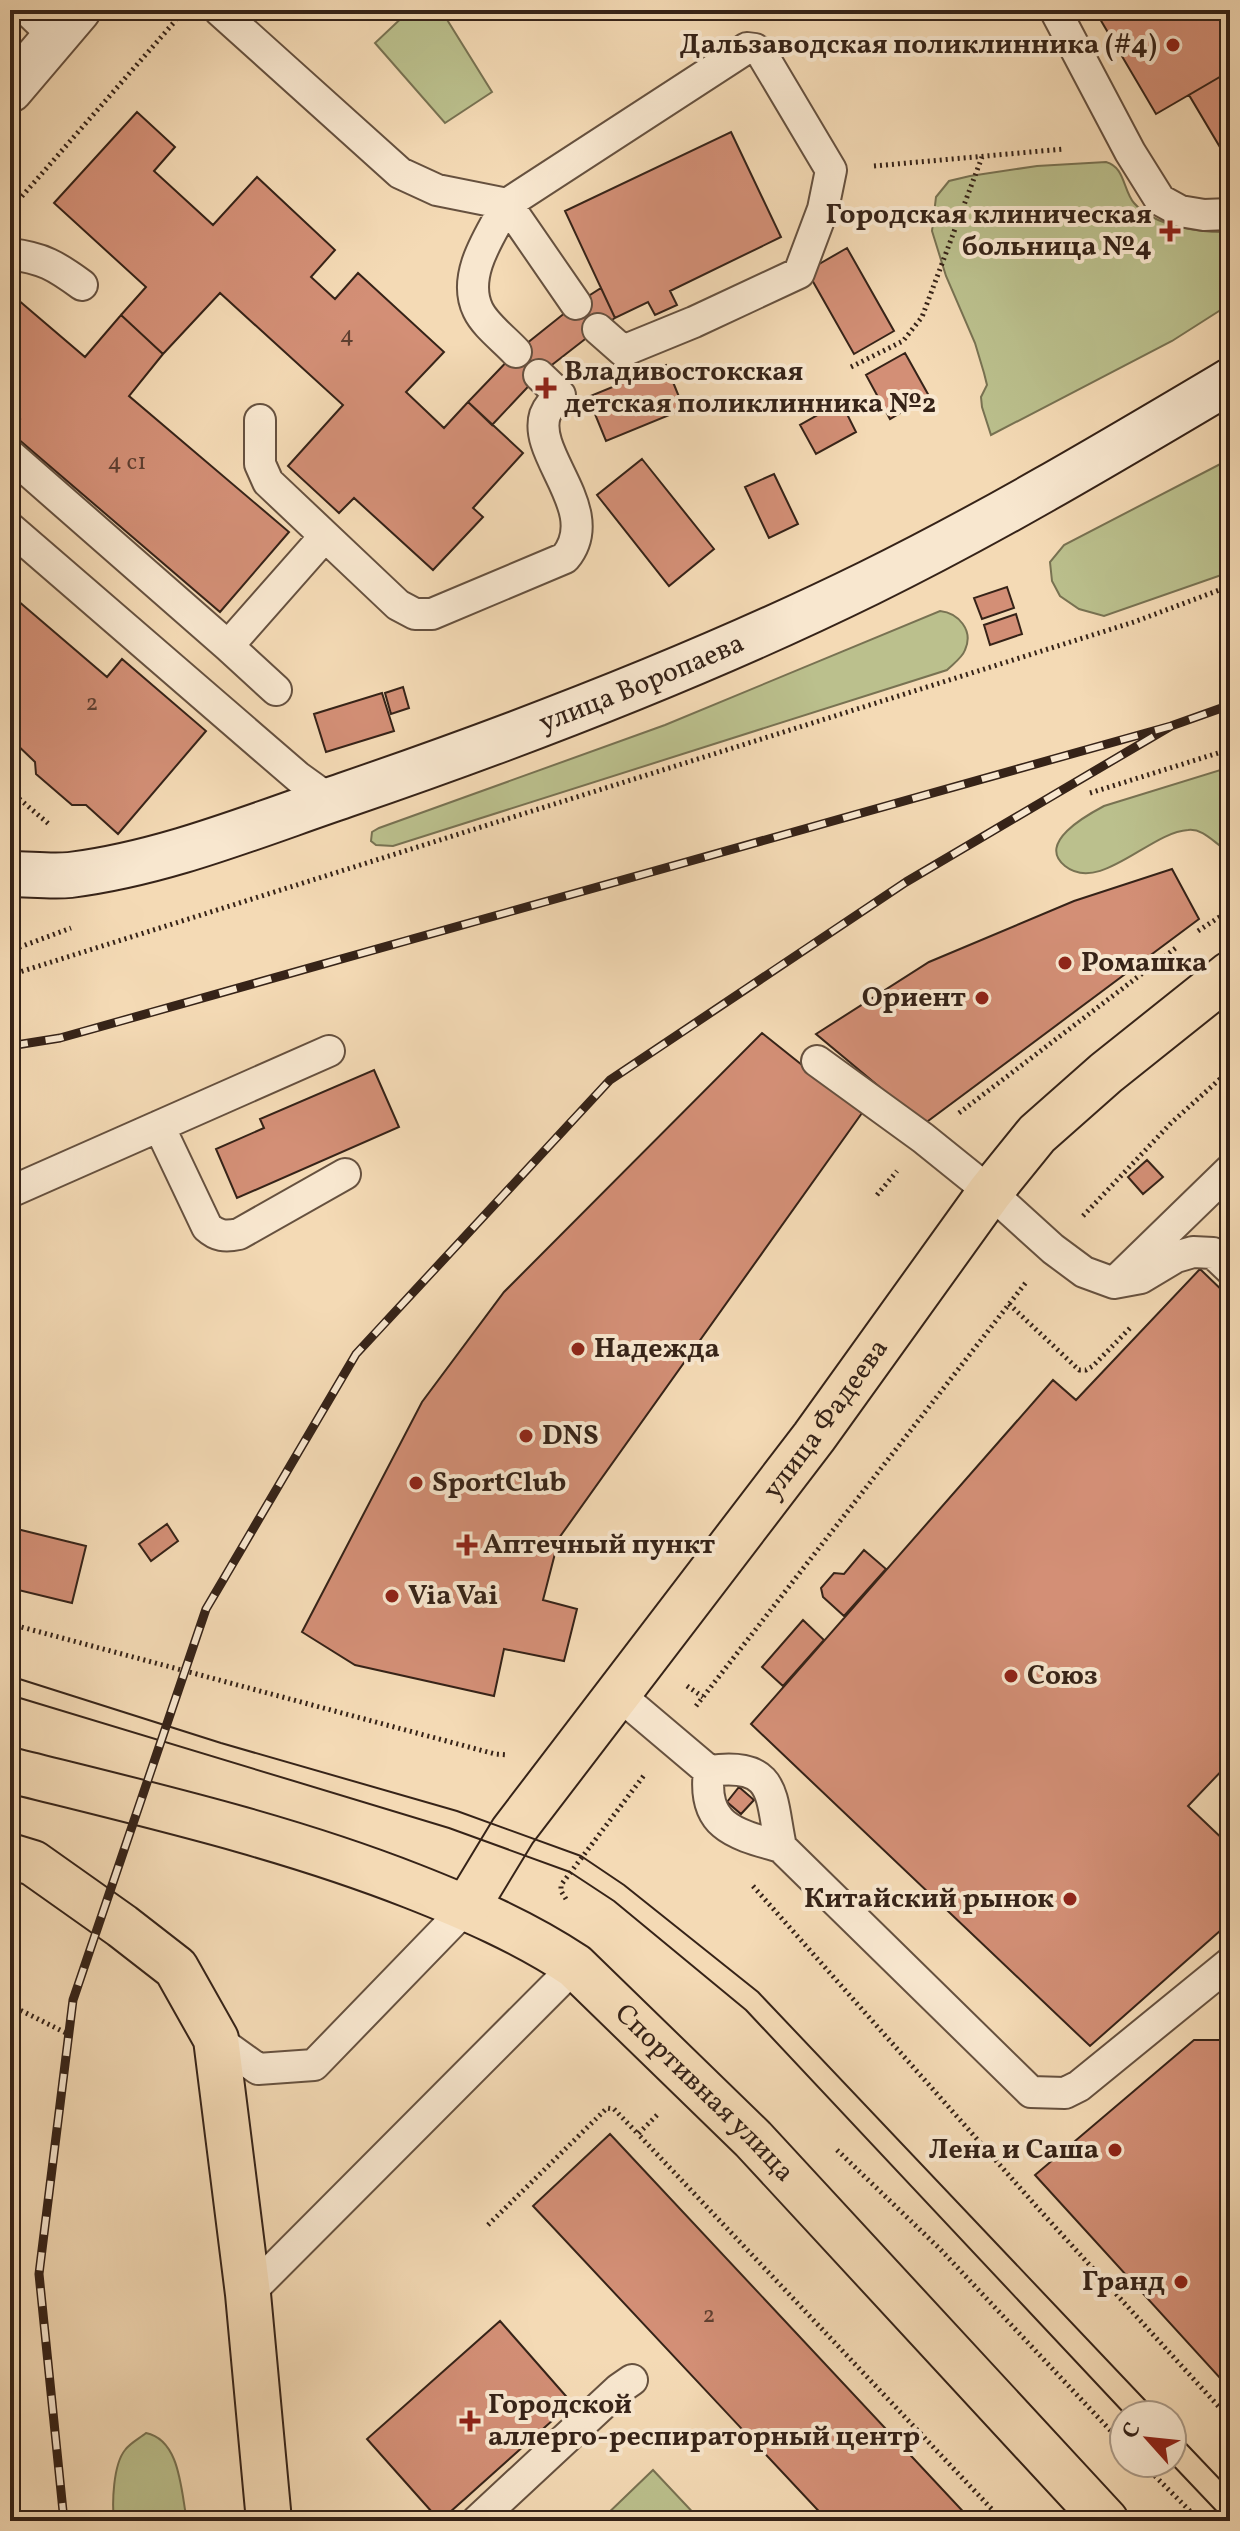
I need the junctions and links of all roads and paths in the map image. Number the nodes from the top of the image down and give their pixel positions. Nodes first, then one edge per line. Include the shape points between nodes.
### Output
1 (185, 10) edge
2 (219, 10) edge
3 (1055, 10) edge
4 (59, 18) edge
5 (10, 90) edge
6 (1064, 149) dead end
7 (982, 157) junction
8 (831, 170) junction
9 (507, 204) junction
10 (10, 210) edge
11 (1230, 214) edge
12 (10, 254) edge
13 (82, 285) dead end
14 (576, 304) dead end
15 (598, 329) dead end
16 (516, 352) dead end
17 (851, 367) dead end
18 (539, 375) dead end
19 (1230, 381) edge
20 (260, 420) dead end
21 (10, 455) edge
22 (10, 528) edge
23 (325, 536) junction
24 (1230, 586) edge
25 (228, 646) junction
26 (276, 690) dead end
27 (1230, 753) edge
28 (10, 791) edge
29 (1090, 793) dead end
30 (330, 800) junction
31 (58, 831) dead end
32 (10, 874) edge
33 (1230, 910) edge
34 (1230, 974) edge
35 (10, 975) edge
36 (329, 1051) dead end
37 (817, 1061) dead end
38 (1230, 1070) edge
39 (159, 1126) junction
40 (923, 1138) junction
41 (1230, 1170) edge
42 (345, 1174) dead end
43 (10, 1192) edge
44 (990, 1192) junction
45 (1053, 1249) junction
46 (1230, 1269) edge
47 (1114, 1283) junction
48 (1009, 1304) junction
49 (1041, 1335) dead end
50 (10, 1624) edge
51 (648, 1656) junction
52 (618, 1694) junction
53 (703, 1697) junction
54 (672, 1738) junction
55 (519, 1750) dead end
56 (10, 1770) edge
57 (709, 1771) junction
58 (781, 1847) junction
59 (22, 1860) edge
60 (743, 1875) dead end
61 (467, 1907) junction
62 (575, 1907) dead end
63 (1230, 1963) edge
64 (575, 1966) junction
65 (10, 2005) edge
66 (68, 2034) dead end
67 (216, 2039) junction
68 (692, 2079) junction
69 (638, 2134) junction
70 (828, 2142) dead end
71 (488, 2225) dead end
72 (248, 2294) junction
73 (632, 2380) dead end
74 (1230, 2419) edge
75 (1108, 2429) edge
76 (1158, 2479) edge
77 (269, 2521) edge
78 (477, 2521) edge
79 (1003, 2521) edge
80 (1106, 2521) edge
81 (1200, 2521) edge

1 - 10 path
2 - 9 lane via 400,173 437,190
3 - 11 lane via 1160,200 1180,211
4 - 5 main road
6 - 7 path
7 - 8 path
7 - 17 path via 922,317 903,341
8 - 9 lane via 762,54 747,48
8 - 15 lane via 799,273 623,351
9 - 14 lane
9 - 16 lane via 473,276 472,296 479,313
12 - 13 lane via 52,263
18 - 23 lane via 560,395 545,416 544,431 577,526 575,545 565,558 432,614 415,614 398,605
19 - 30 main road, улица Воропаева via 1064,480 869,583 622,693
20 - 23 lane via 260,464 268,482
21 - 25 lane
22 - 30 lane
23 - 25 lane
24 - 35 path via 1134,622
25 - 26 lane
27 - 29 path
28 - 31 path
30 - 32 main road, улица Воропаева via 157,858 67,876
33 - 40 path
34 - 44 main road, улица Фадеева via 1037,1134
36 - 39 lane
37 - 40 lane
38 - 45 path via 1171,1123
39 - 42 lane via 207,1227 216,1234 239,1234
39 - 43 lane
40 - 44 lane
41 - 47 lane
44 - 45 lane
44 - 51 main road, улица Фадеева
45 - 47 lane via 1084,1272
45 - 48 path
46 - 47 lane via 1213,1253 1193,1252 1141,1278
48 - 49 path
48 - 53 path
50 - 55 path via 495,1754
51 - 52 main road, улица Фадеева
51 - 53 path
52 - 54 lane
52 - 61 main road, улица Фадеева via 513,1831
53 - 54 path
54 - 57 lane
54 - 62 path via 561,1885
56 - 61 main road, Спортивная улица via 199,1817 356,1864
57 - 58 lane via 706,1793 713,1814 742,1836
57 - 58 lane via 745,1770 768,1787
58 - 63 lane via 1031,2092 1065,2093 1079,2086
59 - 67 main road via 176,1968
60 - 74 path
61 - 64 main road, Спортивная улица
61 - 67 lane via 314,2065 258,2069
64 - 68 main road, Спортивная улица
64 - 72 lane
65 - 66 path
67 - 72 main road
68 - 69 path
68 - 80 main road, Спортивная улица
69 - 71 path via 607,2108
69 - 79 path
70 - 75 path via 1002,2312
72 - 77 main road
73 - 78 lane
76 - 81 path

